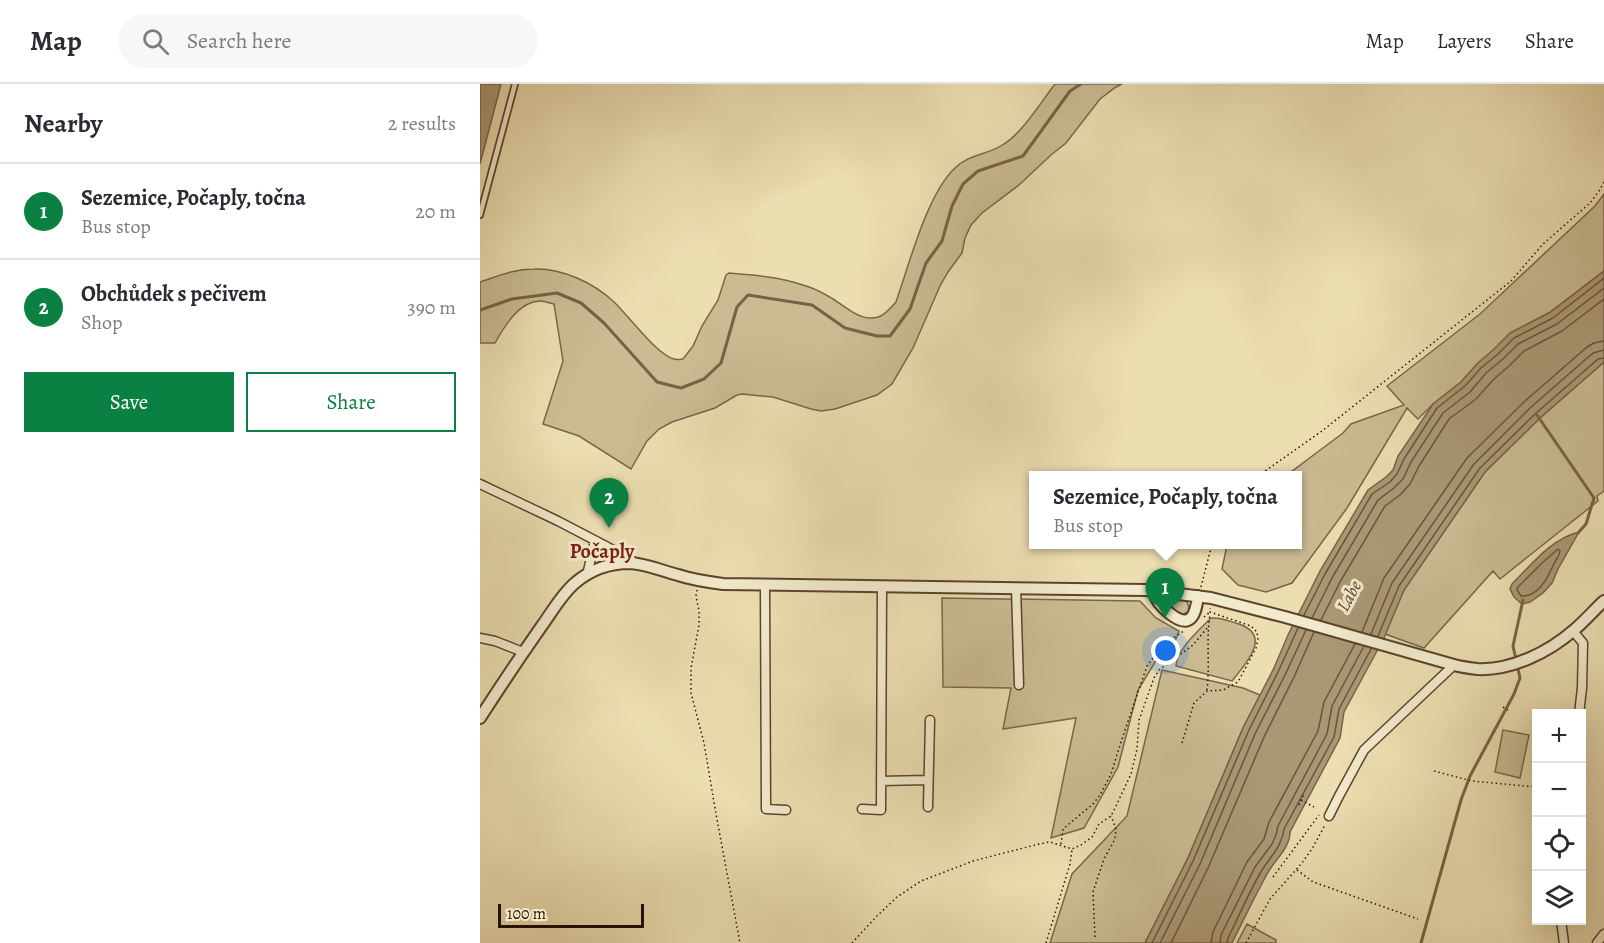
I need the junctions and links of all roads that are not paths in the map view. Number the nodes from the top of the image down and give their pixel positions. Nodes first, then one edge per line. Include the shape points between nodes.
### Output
1 (514, 84) edge
2 (480, 215) edge
3 (480, 484) edge
4 (595, 541) junction
5 (635, 564) junction
6 (586, 575) junction
7 (765, 585) junction
8 (882, 587) junction
9 (1016, 588) junction
10 (1152, 591) junction
11 (1198, 596) junction
12 (1604, 601) edge
13 (1573, 631) junction
14 (480, 638) edge
15 (523, 652) junction
16 (1454, 666) junction
17 (1018, 685) dead end
18 (1580, 709) edge
19 (480, 718) edge
20 (930, 720) dead end
21 (928, 780) junction
22 (881, 781) junction
23 (928, 807) dead end
24 (862, 809) dead end
25 (786, 810) dead end
26 (1325, 815) road end
27 (1562, 925) edge
28 (1604, 934) edge
29 (1564, 943) edge
30 (1597, 943) edge

1 - 2 lane
3 - 4 street
4 - 5 street
4 - 6 street
5 - 6 street via 600,568
5 - 7 street via 698,580
6 - 15 street via 562,596
7 - 8 street
7 - 25 street via 766,809
8 - 9 street
8 - 22 street
9 - 10 street
9 - 17 street
10 - 11 street
10 - 11 street via 1160,604 1184,622 1192,618
11 - 16 street
12 - 13 street
13 - 16 street via 1533,656 1504,666
13 - 18 street via 1583,643
14 - 15 street
15 - 19 street
16 - 26 street via 1364,750
20 - 21 street
21 - 22 street
21 - 23 street
22 - 24 street via 881,810
27 - 29 street
28 - 30 street

